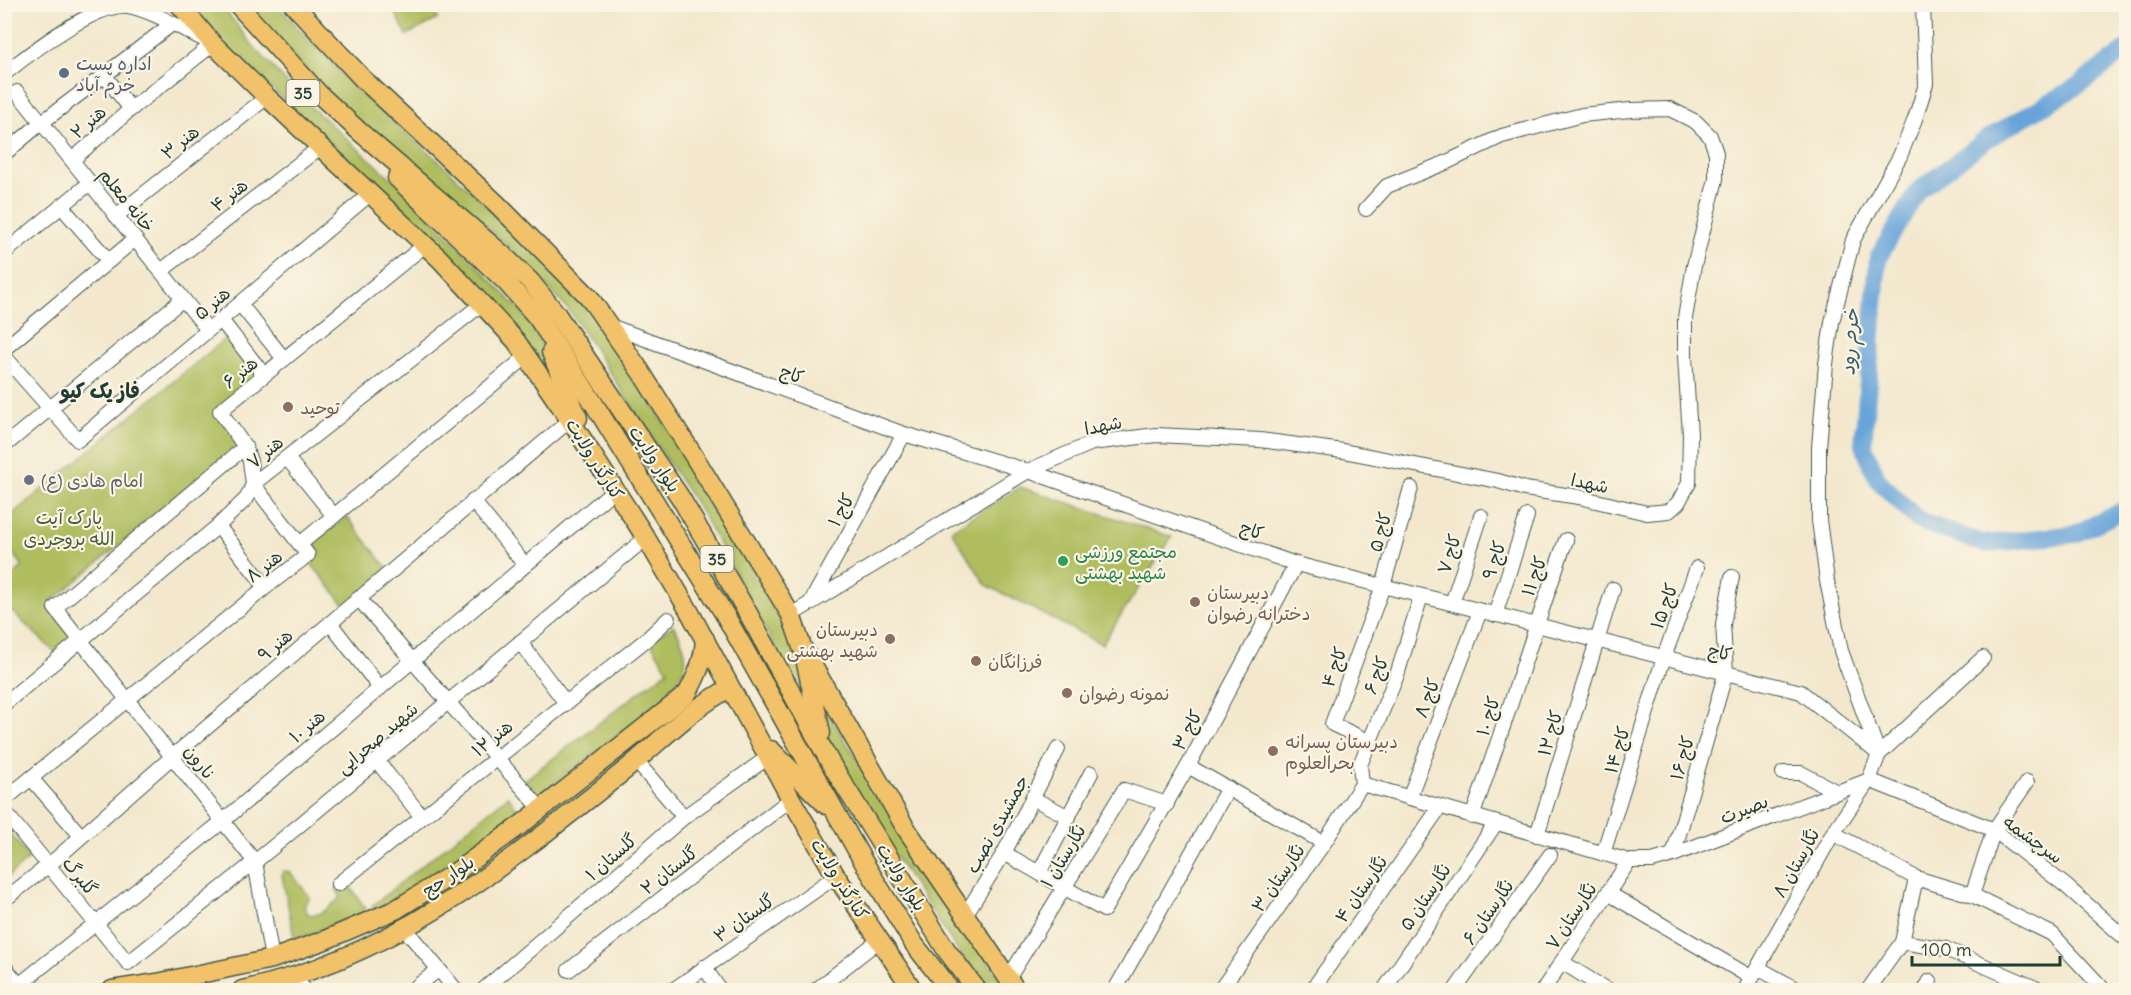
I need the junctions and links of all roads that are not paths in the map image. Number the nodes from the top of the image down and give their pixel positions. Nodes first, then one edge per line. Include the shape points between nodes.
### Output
1 (225, 4) edge
2 (237, 4) edge
3 (293, 4) edge
4 (1923, 4) edge
5 (181, 5) edge
6 (172, 24) junction
7 (213, 44) junction
8 (4, 74) edge
9 (104, 75) junction
10 (17, 92) dead end
11 (267, 97) junction
12 (131, 109) junction
13 (41, 123) junction
14 (319, 148) junction
15 (4, 154) edge
16 (72, 160) junction
17 (90, 183) junction
18 (370, 194) junction
19 (61, 206) junction
20 (1366, 209) dead end
21 (116, 216) junction
22 (135, 239) junction
23 (425, 245) junction
24 (4, 253) edge
25 (109, 261) junction
26 (161, 271) junction
27 (183, 299) junction
28 (240, 304) junction
29 (482, 304) junction
30 (537, 317) junction
31 (221, 320) junction
32 (610, 326) junction
33 (208, 330) junction
34 (4, 349) edge
35 (4, 356) edge
36 (526, 357) junction
37 (284, 359) junction
38 (264, 375) junction
39 (49, 408) junction
40 (570, 420) junction
41 (904, 434) junction
42 (582, 439) junction
43 (4, 446) edge
44 (245, 447) junction
45 (287, 458) junction
46 (1028, 471) junction
47 (254, 484) junction
48 (1411, 488) dead end
49 (614, 490) junction
50 (473, 501) junction
51 (334, 516) junction
52 (1481, 516) dead end
53 (1527, 516) dead end
54 (218, 526) junction
55 (646, 538) junction
56 (1566, 540) dead end
57 (300, 544) junction
58 (1296, 564) junction
59 (525, 565) junction
60 (1697, 568) dead end
61 (1732, 577) dead end
62 (1383, 586) junction
63 (266, 587) junction
64 (1613, 589) dead end
65 (1421, 596) junction
66 (358, 598) junction
67 (811, 603) junction
68 (1452, 603) junction
69 (1480, 611) junction
70 (791, 615) junction
71 (1495, 615) junction
72 (668, 619) dead end
73 (330, 623) junction
74 (1536, 625) junction
75 (705, 639) junction
76 (81, 640) junction
77 (1597, 641) junction
78 (520, 642) junction
79 (802, 647) junction
80 (1664, 657) junction
81 (1983, 658) dead end
82 (412, 661) junction
83 (1726, 672) junction
84 (381, 688) junction
85 (730, 688) junction
86 (128, 700) junction
87 (449, 701) junction
88 (565, 702) junction
89 (4, 704) edge
90 (686, 706) junction
91 (758, 740) junction
92 (1368, 741) junction
93 (824, 749) junction
94 (1058, 749) dead end
95 (1879, 754) junction
96 (172, 756) junction
97 (497, 758) junction
98 (767, 758) junction
99 (376, 761) junction
100 (636, 761) junction
101 (1188, 766) junction
102 (1783, 773) dead end
103 (1091, 774) dead end
104 (31, 778) junction
105 (1869, 780) junction
106 (2027, 782) dead end
107 (1362, 784) junction
108 (1228, 788) junction
109 (1838, 792) junction
110 (1032, 798) junction
111 (1409, 798) junction
112 (791, 799) junction
113 (4, 800) edge
114 (1167, 804) junction
115 (1440, 807) junction
116 (540, 809) junction
117 (4, 811) edge
118 (837, 814) junction
119 (1069, 816) junction
120 (422, 817) junction
121 (684, 817) junction
122 (1472, 817) junction
123 (223, 821) junction
124 (1496, 823) junction
125 (1994, 830) junction
126 (1833, 833) junction
127 (1537, 835) junction
128 (81, 836) junction
129 (1324, 843) junction
130 (1004, 853) junction
131 (1603, 854) junction
132 (1550, 855) dead end
133 (1673, 855) junction
134 (863, 861) junction
135 (1629, 861) junction
136 (255, 862) junction
137 (49, 865) junction
138 (899, 872) junction
139 (1039, 873) junction
140 (836, 876) junction
141 (1916, 878) junction
142 (338, 884) dead end
143 (1065, 888) junction
144 (1608, 893) junction
145 (1972, 895) junction
146 (4, 900) edge
147 (965, 915) junction
148 (95, 923) junction
149 (405, 929) junction
150 (2127, 939) edge
151 (878, 941) junction
152 (1902, 942) junction
153 (914, 944) junction
154 (947, 951) junction
155 (272, 959) junction
156 (1562, 962) junction
157 (128, 963) joint
158 (4, 966) edge
159 (704, 967) junction
160 (438, 969) junction
161 (569, 970) dead end
162 (293, 976) junction
163 (1752, 979) edge
164 (1012, 985) edge
165 (2035, 989) edge
166 (123, 990) edge
167 (242, 990) edge
168 (304, 990) edge
169 (412, 990) edge
170 (456, 990) edge
171 (483, 990) edge
172 (673, 990) edge
173 (720, 990) edge
174 (816, 990) edge
175 (913, 990) edge
176 (950, 990) edge
177 (976, 990) edge
178 (1115, 990) edge
179 (1220, 990) edge
180 (1312, 990) edge
181 (1384, 990) edge
182 (1455, 990) edge
183 (1543, 990) edge
184 (1607, 990) edge
185 (1798, 990) edge
186 (1868, 990) edge
187 (2104, 990) edge

1 - 30 main road, بلوار ولایت / 35 via 292,81 507,283
2 - 93 main road, بلوار ولایت / 35 via 320,96 502,254 555,312 680,497
3 - 32 main road via 363,79 549,255
4 - 95 street via 1926,84 1900,156 1853,240 1832,322 1819,447 1819,520 1829,593 1841,651
5 - 7 main road, کنارگذر ولایت
6 - 7 street
6 - 8 street via 128,6 106,9 37,48
6 - 9 street
7 - 11 main road, کنارگذر ولایت
7 - 12 street, هنر ۲
9 - 12 street
9 - 13 street
10 - 13 street, خانه معلم
11 - 14 main road, کنارگذر ولایت
11 - 21 street, هنر ۳
12 - 16 street, هنر ۲
13 - 15 street
13 - 16 street, خانه معلم
14 - 18 main road, کنارگذر ولایت
14 - 26 street, هنر ۴
16 - 17 street, خانه معلم
17 - 19 street
17 - 21 street, خانه معلم
18 - 23 main road, کنارگذر ولایت
18 - 28 street, هنر ۵
19 - 24 street
19 - 25 street
20 - 46 street, شهدا via 1387,186 1502,135 1582,116 1630,110 1670,110 1696,122 1710,136 1716,153 1716,179 1685,318 1689,483 1678,503 1669,511 1647,513 1343,451 1156,435 1092,442
21 - 22 street, خانه معلم
22 - 25 street
22 - 26 street, خانه معلم
23 - 29 main road, کنارگذر ولایت
23 - 37 street, هنر ۶
25 - 34 street
26 - 27 street, خانه معلم
27 - 33 street, خانه معلم
27 - 39 street
28 - 31 street, هنر ۵
28 - 37 street
29 - 36 main road, کنارگذر ولایت
29 - 45 street, هنر ۷
30 - 42 main road via 579,421
30 - 118 main road, بلوار ولایت / 35 via 725,615
31 - 33 street, هنر ۵
31 - 38 street
32 - 41 street, کاج
32 - 70 main road
33 - 39 street, هنر ۵ via 78,440
35 - 39 street
36 - 40 main road, کنارگذر ولایت
36 - 51 street, هنر ۸
37 - 38 street, هنر ۶
38 - 44 street, هنر ۶ via 220,411
39 - 43 street
40 - 42 main road, کنارگذر ولایت
40 - 50 street, هنر ۹
41 - 46 street, کاج
41 - 67 street, کاج ۱
42 - 49 main road, کنارگذر ولایت
44 - 47 street
44 - 76 street, نارون via 55,608
45 - 47 street, هنر ۷
45 - 51 street
46 - 58 street, کاج
46 - 67 street, شهدا
47 - 54 street, هنر ۷ via 248,498
47 - 57 street
48 - 62 street, کاج ۵
49 - 55 main road, کنارگذر ولایت
49 - 59 street, هنر ۱۰
50 - 59 street
50 - 66 street, هنر ۹
51 - 57 street, هنر ۸
52 - 68 street, کاج ۷
53 - 71 street, کاج ۹
54 - 63 street
54 - 76 street, هنر ۷
55 - 75 main road, کنارگذر ولایت
55 - 78 street, شهید صحرایی
56 - 74 street, کاج ۱۱
57 - 63 street, هنر ۸ via 308,555
58 - 62 street, کاج
58 - 101 street, کاج ۳
59 - 82 street, هنر ۱۰
60 - 80 street, کاج ۱۵
61 - 83 street, کاج ۱۶ via 1723,624
62 - 65 street, کاج
62 - 92 street, کاج ۴ via 1332,724
63 - 86 street, هنر ۸
64 - 77 street, کاج ۱۲
65 - 68 street, کاج
65 - 92 street, کاج ۶ via 1397,675
66 - 73 street, هنر ۹
66 - 82 street
67 - 70 street, شهدا
68 - 69 street, کاج
69 - 71 street, کاج
69 - 111 street, کاج ۸
70 - 79 main road
71 - 74 street, کاج
72 - 88 street, هنر ۱۲
73 - 84 street
73 - 96 street, هنر ۹
74 - 77 street, کاج
74 - 122 street, کاج ۱۰
75 - 85 main road, کنارگذر ولایت
75 - 90 main road, بلوار حج via 704,656 687,694
76 - 86 street, نارون
76 - 89 street, هنر ۷
77 - 80 street, کاج
77 - 127 street, کاج ۱۲
78 - 87 street, شهید صحرایی
78 - 88 street
79 - 93 main road
79 - 147 main road via 905,826
80 - 83 street, کاج
80 - 131 street, کاج ۱۴
81 - 95 street
82 - 84 street, هنر ۱۰
82 - 87 street
83 - 95 street, کاج via 1801,692
83 - 133 street, کاج ۱۶
84 - 123 street, هنر ۱۰
85 - 90 main road, بلوار حج
85 - 91 main road, کنارگذر ولایت
86 - 96 street, نارون
86 - 104 street, هنر ۸
87 - 97 street
87 - 99 street, شهید صحرایی
88 - 97 street, هنر ۱۲
90 - 100 main road, بلوار حج
90 - 116 main road, بلوار حج
91 - 98 main road, کنارگذر ولایت
91 - 118 main road
92 - 107 street, کاج ۶ via 1360,765
93 - 138 main road, بلوار ولایت / 35
94 - 110 street, جمشیدی نصب
95 - 105 street, نگارستان ۸
96 - 123 street, نارون
96 - 128 street, هنر ۹
97 - 116 street
97 - 120 street, هنر ۱۲
98 - 112 main road, کنارگذر ولایت
98 - 121 street, گلستان ۱
99 - 120 street
99 - 136 street, شهید صحرایی
100 - 121 street
100 - 149 main road, بلوار حج via 525,849 451,902
101 - 108 street
101 - 114 street, کاج ۳
102 - 109 street via 1801,773
103 - 119 street
104 - 113 street, هنر ۸
104 - 128 street
105 - 109 street, بصیرت
105 - 125 street, سرچشمه
105 - 126 street, نگارستان ۸
106 - 125 street
107 - 111 street, بصیرت
107 - 129 street, نگارستان ۳
108 - 129 street
108 - 178 street
109 - 133 street, بصیرت
110 - 119 street
110 - 130 street, جمشیدی نصب
111 - 115 street, بصیرت
112 - 140 main road, کنارگذر ولایت
112 - 161 street, گلستان ۲
114 - 143 street, نگارستان ۱ via 1124,790
114 - 143 street, کاج ۳ via 1104,910
115 - 122 street, بصیرت
115 - 180 street, نگارستان ۴
116 - 155 main road, بلوار حج via 453,874 395,910
117 - 137 street, گلبرگ
118 - 134 main road, بلوار ولایت / 35
119 - 139 street
120 - 142 street, هنر ۱۲
121 - 171 street, گلستان ۱
122 - 124 street, بصیرت
123 - 136 street, نارون
123 - 148 street, هنر ۱۰
124 - 127 street, بصیرت
124 - 181 street, نگارستان ۵
125 - 145 street
125 - 150 street, سرچشمه
126 - 141 street
126 - 163 street, نگارستان ۸
127 - 131 street, بصیرت
128 - 137 street, هنر ۹
129 - 179 street, نگارستان ۳
130 - 139 street
130 - 147 street, جمشیدی نصب
131 - 135 street, بصیرت
132 - 182 street, نگارستان ۶
133 - 135 street, بصیرت via 1652,861
134 - 138 main road via 896,896 903,891
134 - 153 main road, بلوار ولایت / 35
135 - 144 street, نگارستان ۷
136 - 155 street, نارون
136 - 157 street, شهید صحرایی
137 - 146 street, هنر ۹
137 - 148 street, گلبرگ
138 - 154 main road, بلوار ولایت / 35
139 - 143 street
140 - 151 main road, کنارگذر ولایت
140 - 159 street, گلستان ۳
141 - 145 street
141 - 152 street
143 - 164 street, نگارستان ۱
144 - 156 street, نگارستان ۷
144 - 163 street
145 - 187 street via 2052,934
147 - 164 main road
148 - 157 street, گلبرگ
148 - 158 street, هنر ۱۰ via 19,985
149 - 160 street
149 - 162 main road, بلوار حج
151 - 174 street
151 - 175 main road, کنارگذر ولایت
152 - 165 street via 1946,949
152 - 186 street
153 - 154 main road via 908,930 916,921
153 - 176 main road, بلوار ولایت / 35
154 - 177 main road, بلوار ولایت / 35
155 - 166 main road, بلوار حج
156 - 183 street, نگارستان ۷
156 - 184 street
159 - 172 street, گلستان ۳
159 - 173 street
160 - 169 street
160 - 170 street
162 - 167 main road, بلوار حج
162 - 168 street
163 - 185 street

